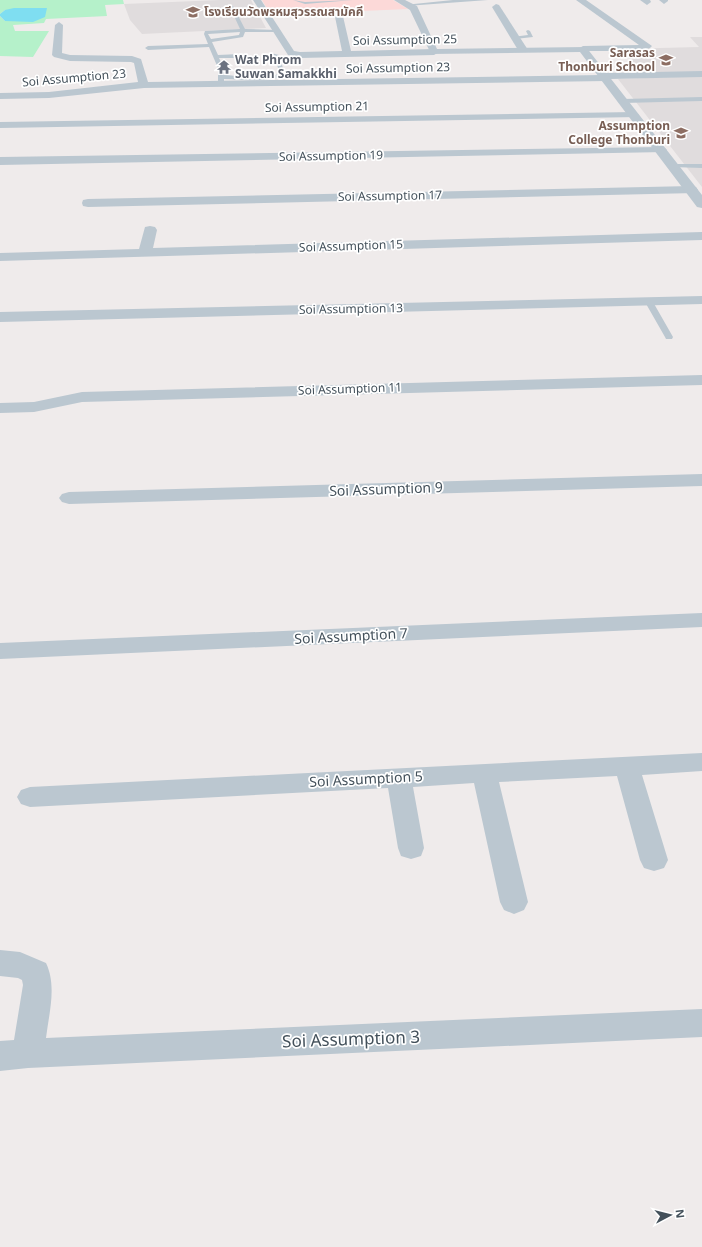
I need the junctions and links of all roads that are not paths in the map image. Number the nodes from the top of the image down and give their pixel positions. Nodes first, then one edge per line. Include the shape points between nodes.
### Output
1 (257, 0) edge
2 (295, 0) edge
3 (351, 0) edge
4 (398, 0) edge
5 (486, 0) edge
6 (580, 0) edge
7 (456, 1) edge
8 (231, 6) dead end
9 (410, 6) junction
10 (496, 6) dead end
11 (338, 12) dead end
12 (59, 25) dead end
13 (243, 30) junction
14 (277, 31) junction
15 (528, 31) dead end
16 (515, 37) junction
17 (210, 43) junction
18 (148, 48) dead end
19 (583, 49) junction
20 (523, 50) junction
21 (434, 52) junction
22 (271, 54) dead end
23 (347, 54) junction
24 (240, 56) dead end
25 (216, 57) junction
26 (702, 74) edge
27 (605, 77) junction
28 (221, 80) junction
29 (144, 85) junction
30 (0, 96) edge
31 (702, 99) edge
32 (623, 101) junction
33 (634, 115) junction
34 (0, 125) edge
35 (661, 150) junction
36 (0, 161) edge
37 (674, 166) junction
38 (702, 166) edge
39 (692, 190) junction
40 (88, 203) dead end
41 (702, 204) edge
42 (150, 230) dead end
43 (702, 236) edge
44 (145, 252) junction
45 (0, 257) edge
46 (702, 300) edge
47 (649, 302) junction
48 (0, 318) edge
49 (669, 337) dead end
50 (702, 380) edge
51 (0, 408) edge
52 (702, 480) edge
53 (69, 498) dead end
54 (702, 620) edge
55 (0, 651) edge
56 (702, 763) edge
57 (627, 766) junction
58 (484, 773) junction
59 (399, 778) junction
60 (30, 797) dead end
61 (411, 848) dead end
62 (654, 860) dead end
63 (514, 902) dead end
64 (0, 963) edge
65 (702, 1023) edge
66 (14, 1054) edge

1 - 14 street, Soi Assumption 25
2 - 3 lane via 304,4
4 - 9 street
5 - 7 lane
6 - 19 street, Soi Assumption 25 via 647,46
7 - 9 lane
8 - 13 lane
9 - 21 street
10 - 16 street
11 - 23 street
12 - 29 street via 57,55 70,58 138,61
13 - 14 lane
13 - 17 lane via 241,36
13 - 17 lane via 207,32
14 - 23 street, Soi Assumption 25 via 291,53
15 - 16 lane via 531,36
16 - 20 street
17 - 18 lane
17 - 25 lane
19 - 20 street, Soi Assumption 25
19 - 27 street
20 - 21 street, Soi Assumption 25
21 - 23 street, Soi Assumption 25
22 - 28 lane via 276,55 283,74 280,76
24 - 25 lane
25 - 28 lane via 221,68
26 - 27 street, Soi Assumption 23
27 - 28 street, Soi Assumption 23
27 - 32 street
28 - 29 street, Soi Assumption 23
29 - 30 street, Soi Assumption 23 via 49,95
31 - 32 lane
32 - 33 street
33 - 34 street, Soi Assumption 21
33 - 35 street
35 - 36 street, Soi Assumption 19
35 - 37 street
37 - 38 lane
37 - 39 street
39 - 40 street, Soi Assumption 17
39 - 41 street
42 - 44 street
43 - 44 street, Soi Assumption 15
44 - 45 street, Soi Assumption 15
46 - 47 street, Soi Assumption 13
47 - 48 street, Soi Assumption 13
47 - 49 lane
50 - 51 street, Soi Assumption 11 via 82,397 34,407
52 - 53 street, Soi Assumption 9
54 - 55 street, Soi Assumption 7
56 - 57 street, Soi Assumption 5
57 - 58 street, Soi Assumption 5
57 - 62 street
58 - 59 street, Soi Assumption 5
58 - 63 street
59 - 60 street, Soi Assumption 5
59 - 61 street
64 - 66 street via 20,965 36,972 38,985
65 - 66 street, Soi Assumption 3

